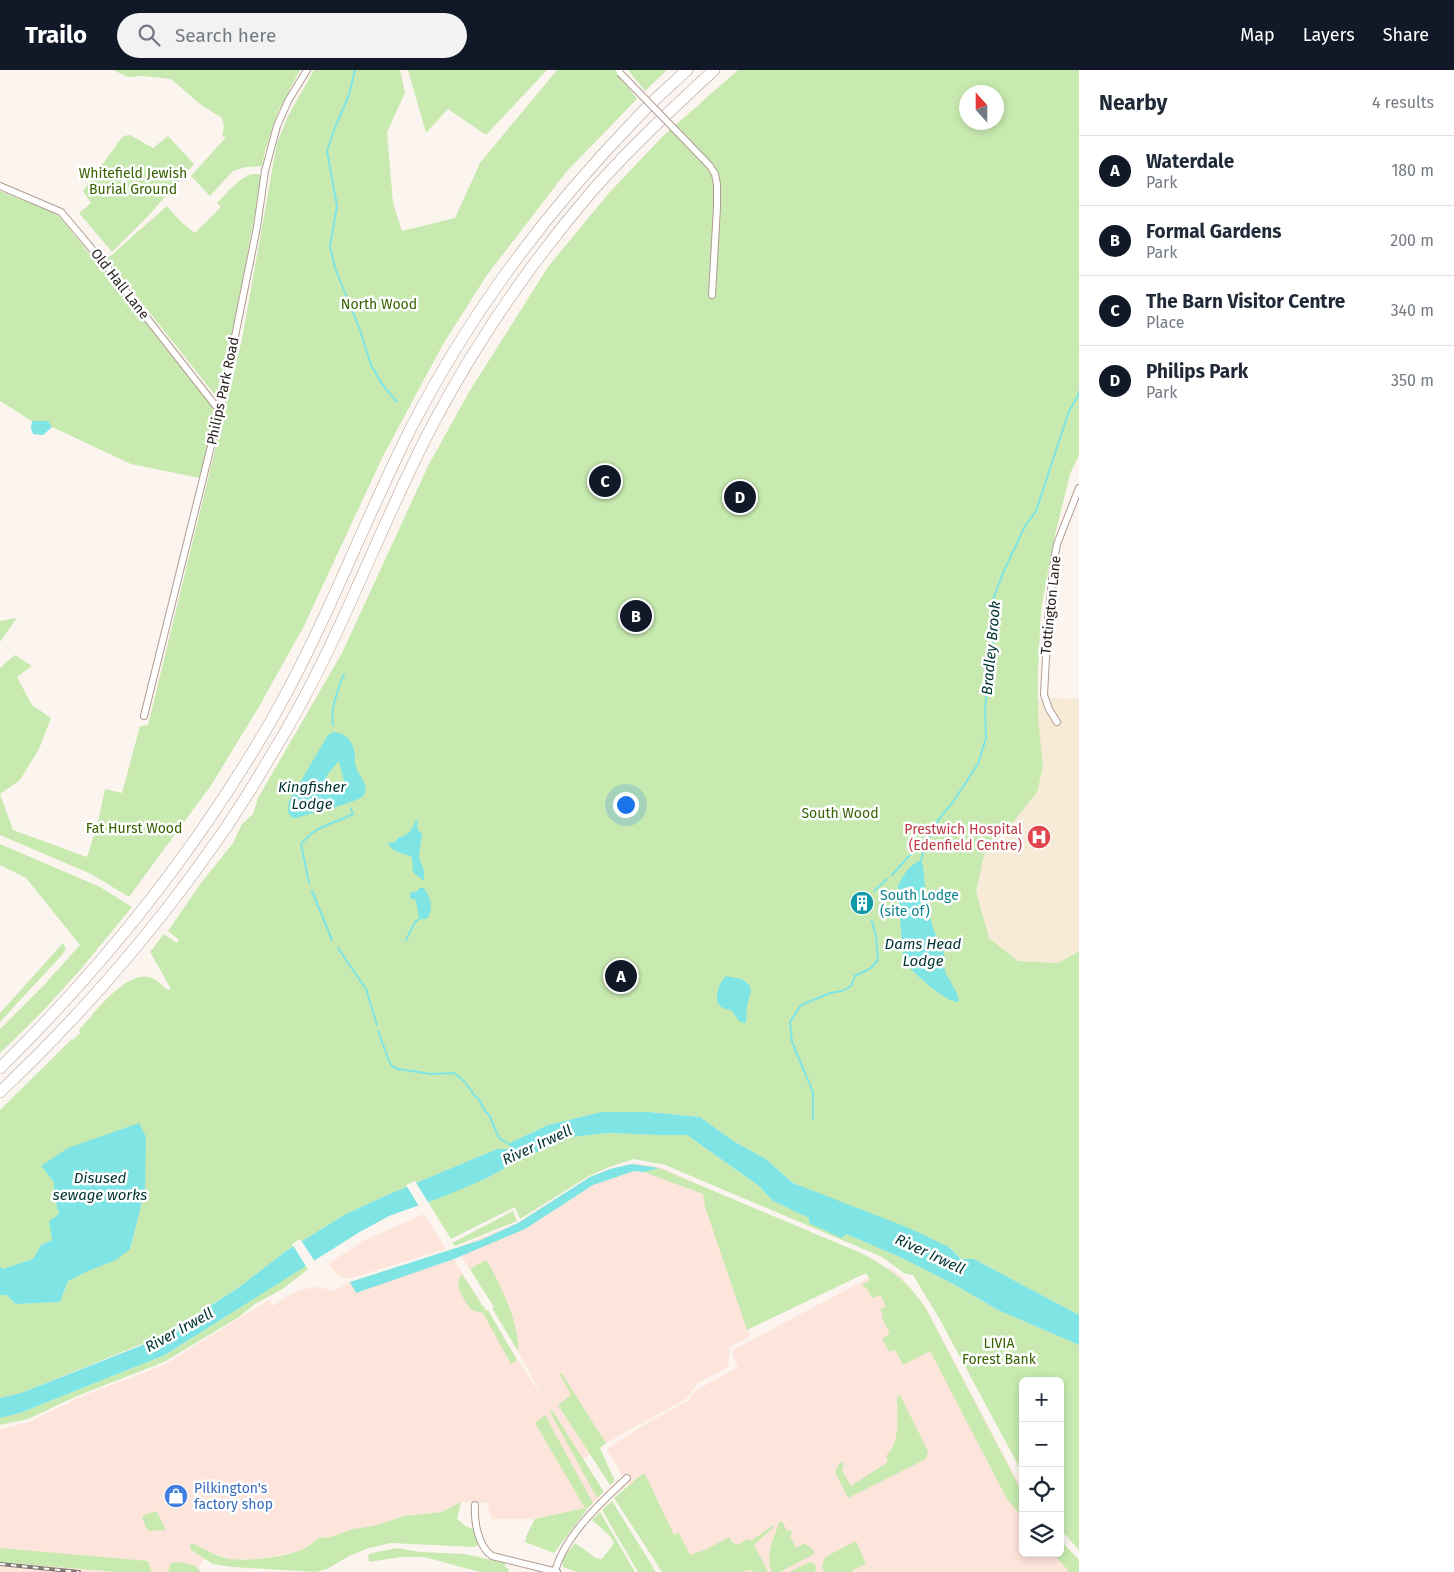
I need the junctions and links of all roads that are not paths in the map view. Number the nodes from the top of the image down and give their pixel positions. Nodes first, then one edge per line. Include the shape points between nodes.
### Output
1 (307, 70) edge
2 (687, 70) edge
3 (714, 70) edge
4 (619, 72) edge
5 (0, 186) edge
6 (712, 294) dead end
7 (221, 406) junction
8 (1079, 488) edge
9 (144, 716) dead end
10 (1057, 722) dead end
11 (0, 1068) edge
12 (0, 1092) edge
13 (627, 1478) dead end
14 (475, 1505) dead end
15 (556, 1572) edge

1 - 7 street, Philips Park Road via 280,119 268,162
2 - 11 highway via 636,118 574,186 493,292 413,425 319,630 236,779 208,823 128,929
3 - 12 highway via 600,184 526,275 433,424 307,692 235,813 184,886 126,960
4 - 6 street, bridge via 715,174 717,207
5 - 7 street, Old Hall Lane via 61,212 215,405
7 - 9 street, Philips Park Road
8 - 10 street, Tottington Lane via 1057,544 1048,620 1044,695
13 - 15 street via 584,1521 559,1558
14 - 15 street via 480,1539 488,1553

